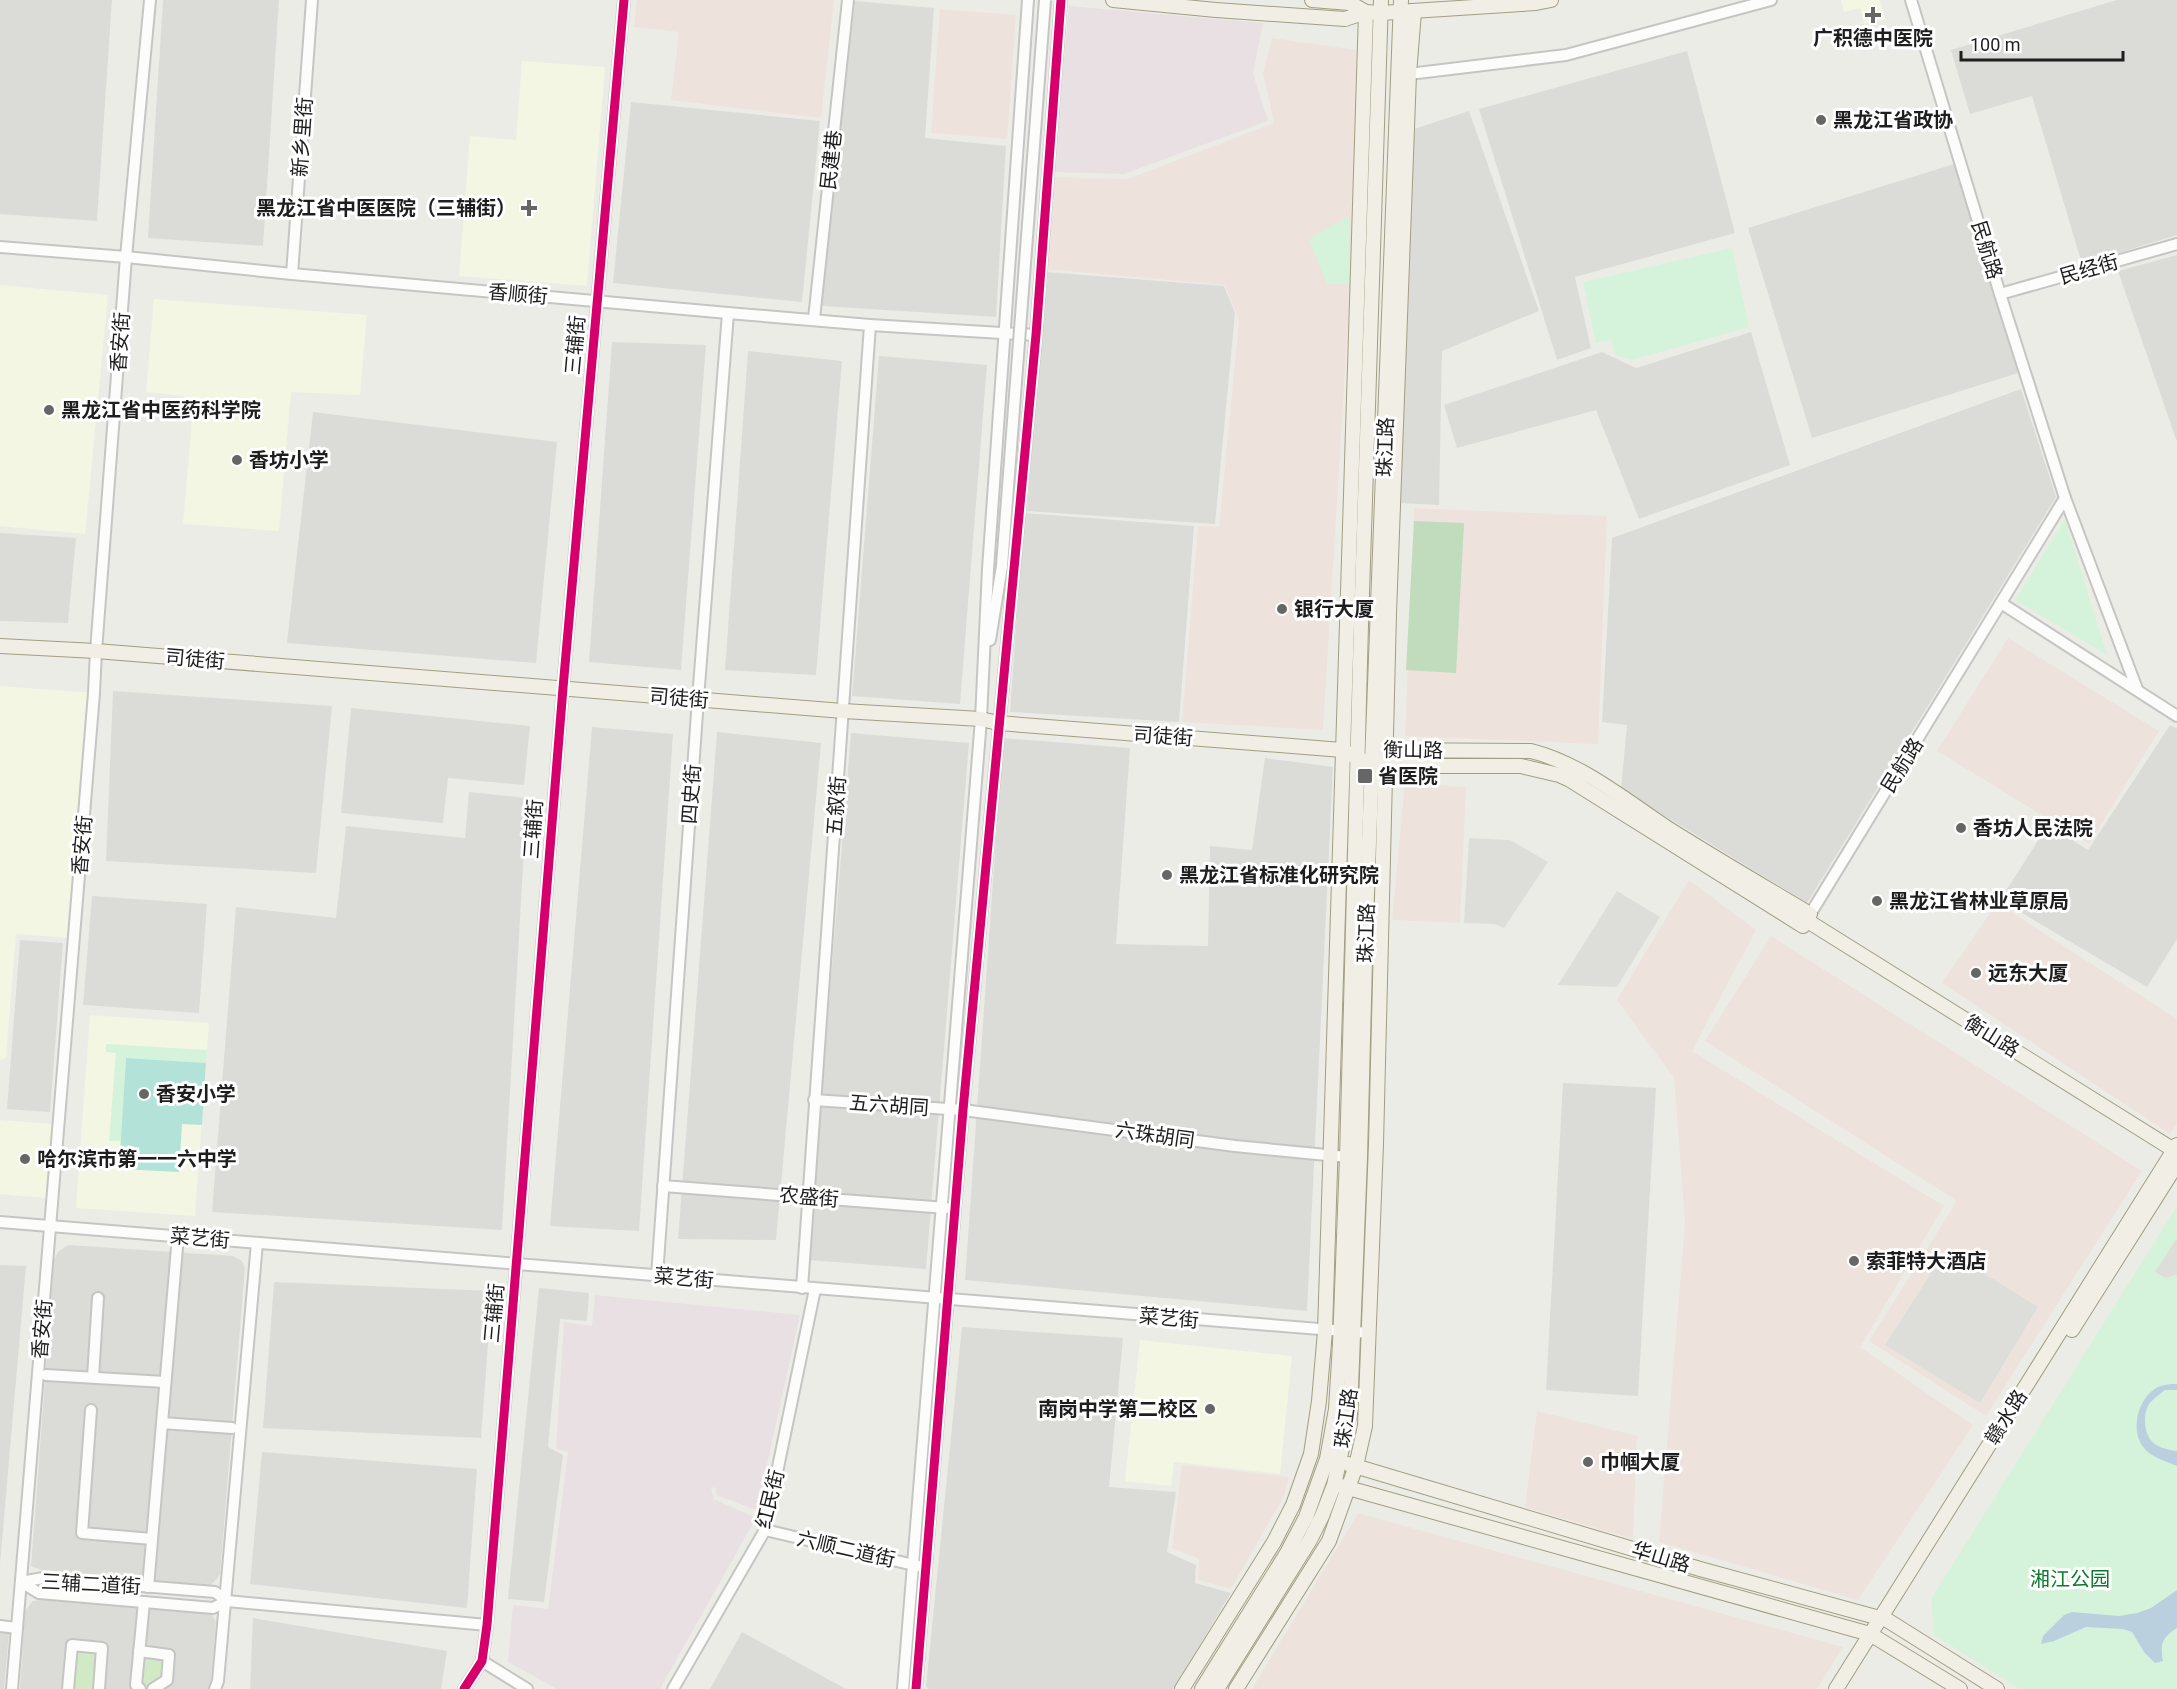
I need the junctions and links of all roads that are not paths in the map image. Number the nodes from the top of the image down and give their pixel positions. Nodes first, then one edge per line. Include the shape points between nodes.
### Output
1 (150, 0) edge
2 (312, 0) edge
3 (624, 0) edge
4 (848, 0) edge
5 (1028, 0) edge
6 (1045, 0) edge
7 (1060, 0) edge
8 (1113, 0) edge
9 (1312, 0) edge
10 (1551, 0) edge
11 (1771, 0) edge
12 (1911, 0) edge
13 (1381, 6) edge
14 (1406, 8) edge
15 (1366, 12) junction
16 (1409, 74) junction
17 (2177, 244) edge
18 (0, 247) edge
19 (126, 256) junction
20 (292, 274) junction
21 (2000, 294) junction
22 (597, 301) junction
23 (728, 313) junction
24 (814, 319) junction
25 (870, 325) junction
26 (1005, 334) junction
27 (1036, 335) junction
28 (2065, 498) junction
29 (2001, 603) junction
30 (0, 646) edge
31 (96, 651) junction
32 (563, 688) junction
33 (2137, 689) junction
34 (982, 697) junction
35 (698, 699) junction
36 (843, 711) junction
37 (2177, 716) edge
38 (981, 719) junction
39 (998, 723) junction
40 (1342, 750) junction
41 (1379, 750) junction
42 (1357, 756) junction
43 (1379, 766) junction
44 (1806, 920) junction
45 (814, 1100) junction
46 (949, 1109) junction
47 (963, 1110) junction
48 (2176, 1153) edge
49 (1330, 1155) junction
50 (1347, 1157) junction
51 (663, 1186) junction
52 (808, 1197) junction
53 (941, 1208) junction
54 (956, 1209) junction
55 (0, 1222) edge
56 (50, 1226) junction
57 (178, 1236) junction
58 (257, 1243) junction
59 (516, 1264) junction
60 (657, 1276) junction
61 (802, 1288) junction
62 (815, 1289) junction
63 (98, 1298) dead end
64 (934, 1299) junction
65 (948, 1300) junction
66 (1325, 1331) junction
67 (1347, 1332) junction
68 (1369, 1333) junction
69 (45, 1375) dead end
70 (93, 1377) junction
71 (165, 1382) junction
72 (91, 1410) dead end
73 (162, 1423) junction
74 (232, 1428) dead end
75 (1311, 1454) junction
76 (1333, 1460) junction
77 (1356, 1466) junction
78 (1304, 1477) junction
79 (1327, 1483) junction
80 (1348, 1488) junction
81 (765, 1530) junction
82 (152, 1539) junction
83 (913, 1565) junction
84 (927, 1568) junction
85 (21, 1582) junction
86 (148, 1587) junction
87 (227, 1600) junction
88 (144, 1602) junction
89 (1884, 1619) junction
90 (487, 1625) junction
91 (0, 1626) edge
92 (17, 1628) junction
93 (1873, 1636) junction
94 (139, 1651) junction
95 (482, 1661) junction
96 (12, 1689) edge
97 (68, 1689) edge
98 (99, 1689) edge
99 (140, 1689) edge
100 (153, 1689) edge
101 (215, 1689) edge
102 (464, 1689) edge
103 (527, 1689) edge
104 (673, 1689) edge
105 (903, 1689) edge
106 (916, 1689) edge
107 (1182, 1689) edge
108 (1202, 1689) edge
109 (1217, 1689) edge
110 (1236, 1689) edge
111 (1836, 1689) edge
112 (1844, 1689) edge
113 (1960, 1689) edge
114 (1997, 1689) edge

1 - 19 street, 香安街
2 - 20 street, 新乡里街
3 - 22 street, 三辅街
4 - 24 street, 民建巷
5 - 26 street
6 - 34 street, bridge via 1002,566
7 - 27 street
8 - 15 main road via 1345,19
9 - 15 main road via 1350,3
10 - 14 main road
11 - 16 street via 1566,55
12 - 21 street, 民航路
13 - 14 main road
13 - 15 main road
13 - 42 main road, 珠江路
14 - 16 main road, 珠江路
14 - 41 main road, 珠江路
15 - 40 main road, 珠江路
16 - 41 main road, 珠江路 via 1389,614
17 - 21 street, 民经街
18 - 19 street, 香顺街
19 - 20 street, 香顺街
19 - 31 street, 香安街
20 - 22 street, 香顺街
21 - 28 street, 民航路
22 - 23 street, 香顺街
22 - 32 street, 三辅街
23 - 24 street, 香顺街
23 - 35 street, 四史街
24 - 25 street, 香顺街
25 - 26 street, 香顺街
25 - 36 street, 五叙街
26 - 27 street, 香顺街
26 - 34 street
27 - 39 street
28 - 29 street, 民航路
28 - 33 street, 民航路
29 - 33 street
29 - 44 street, 民航路
30 - 31 main road, 司徒街
31 - 32 main road, 司徒街
31 - 56 street, 香安街
32 - 35 main road, 司徒街
32 - 59 street, 三辅街
33 - 37 street
34 - 38 street
35 - 36 main road, 司徒街
35 - 51 street, 四史街
36 - 38 main road, 司徒街
36 - 45 street, 五叙街
38 - 39 main road, 司徒街
38 - 46 street
39 - 40 main road, 司徒街
39 - 47 street
40 - 42 main road, 司徒街
40 - 49 main road, 珠江路
41 - 42 main road, 衡山路
41 - 43 main road, 珠江路
41 - 44 main road, 衡山路 via 1531,751 1551,756 1572,765
42 - 43 main road, 衡山路
42 - 50 main road, 珠江路
43 - 44 main road, 衡山路 via 1521,766 1559,775
43 - 67 main road, 珠江路 via 1366,921
43 - 68 main road, 珠江路
44 - 48 main road, 衡山路
45 - 46 street, 五六胡同
45 - 52 street, 五叙街
46 - 47 street, 五六胡同
46 - 53 street
47 - 49 street, 六珠胡同
47 - 54 street
48 - 89 main road, 赣水路
49 - 50 street, 六珠胡同
49 - 66 main road, 珠江路
50 - 67 main road, 珠江路
51 - 52 street, 农盛街
51 - 60 street, 四史街
52 - 53 street, 农盛街
52 - 61 street, 五叙街
53 - 54 street, 农盛街
53 - 64 street
54 - 65 street
55 - 56 street, 菜艺街
56 - 57 street, 菜艺街
56 - 85 street, 香安街
57 - 58 street, 菜艺街
57 - 71 street
58 - 59 street, 菜艺街
58 - 87 street
59 - 60 street, 菜艺街
59 - 90 street, 三辅街
60 - 61 street, 菜艺街
61 - 62 street, 菜艺街
62 - 64 street, 菜艺街
62 - 81 street, 红民街
63 - 70 street
64 - 65 street, 菜艺街
64 - 83 street
65 - 66 street, 菜艺街
65 - 84 street
66 - 67 street, 菜艺街
66 - 75 main road, 珠江路
67 - 68 street, 菜艺街
67 - 76 main road, 珠江路 via 1350,1412
68 - 77 main road, 珠江路 via 1365,1426
69 - 70 street
70 - 71 street
71 - 73 street
72 - 82 street via 82,1533
73 - 74 street
73 - 82 street
75 - 76 main road, 华山路
75 - 78 main road, 珠江路
76 - 77 main road, 华山路
76 - 79 main road, 珠江路
77 - 80 main road, 珠江路
77 - 89 main road, 华山路 via 1700,1569
78 - 79 main road, 华山路
78 - 107 main road, 珠江路 via 1274,1542
79 - 80 main road, 华山路
79 - 108 main road, 珠江路
79 - 109 main road, 珠江路 via 1323,1516
80 - 93 main road, 华山路
80 - 110 main road, 珠江路 via 1329,1541
81 - 83 street, 六顺二道街
81 - 104 street, 红民街
82 - 86 street
83 - 84 street, 六顺二道街
83 - 105 street
84 - 106 street
85 - 86 street, 三辅二道街 via 43,1578
85 - 88 street, 三辅二道街 via 39,1593
85 - 92 street, 香安街
86 - 87 street, 三辅二道街 via 215,1592
87 - 88 street, 三辅二道街 via 213,1608
87 - 90 street, 三辅二道街
87 - 101 street
88 - 94 street
89 - 93 main road, 赣水路
89 - 114 main road, 华山路
90 - 95 street, 三辅街
91 - 92 street
92 - 96 street, 香安街
93 - 111 main road, 赣水路
93 - 112 main road, 赣水路
93 - 113 main road, 华山路
94 - 99 street via 136,1684
94 - 100 street via 169,1656 167,1679
95 - 102 street
95 - 103 street
97 - 98 street via 72,1645 102,1648

